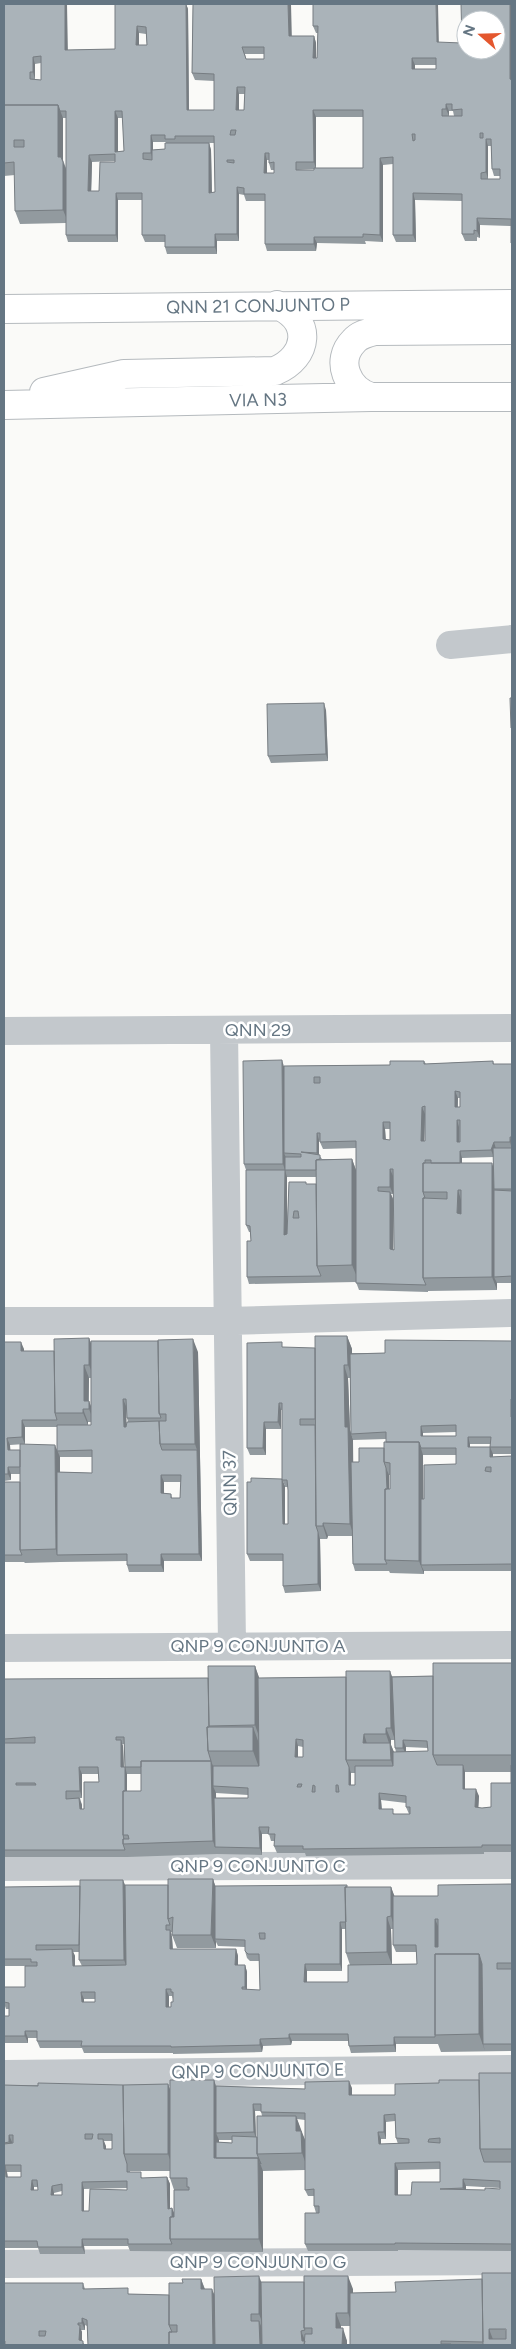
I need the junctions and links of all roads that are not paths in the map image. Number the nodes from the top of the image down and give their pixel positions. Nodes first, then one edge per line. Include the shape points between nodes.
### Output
1 (512, 304) edge
2 (277, 306) junction
3 (4, 309) edge
4 (512, 330) edge
5 (371, 397) junction
6 (512, 397) edge
7 (4, 403) edge
8 (512, 639) edge
9 (450, 645) dead end
10 (512, 1028) edge
11 (224, 1030) junction
12 (4, 1031) edge
13 (512, 1313) edge
14 (4, 1321) edge
15 (227, 1321) junction
16 (232, 1645) junction
17 (512, 1645) edge
18 (4, 1648) edge
19 (512, 1866) edge
20 (4, 1867) edge
21 (512, 2069) edge
22 (4, 2074) edge
23 (512, 2261) edge
24 (4, 2264) edge

1 - 2 main road, QNN 21 CONJUNTO P
2 - 3 main road, QNN 21 CONJUNTO P
2 - 7 main road via 297,318 303,340 294,361 275,371 124,374
4 - 5 main road via 375,331 363,334 347,351 345,370 352,386
5 - 6 main road, VIA N3
5 - 7 main road, VIA N3
8 - 9 street
10 - 11 street, QNN 29
11 - 12 street, QNN 29
11 - 15 street, QNN 37
13 - 15 street
14 - 15 street
15 - 16 street, QNN 37
16 - 17 street, QNP 9 CONJUNTO A
16 - 18 street, QNP 9 CONJUNTO A
19 - 20 street, QNP 9 CONJUNTO C
21 - 22 street, QNP 9 CONJUNTO E
23 - 24 street, QNP 9 CONJUNTO G

